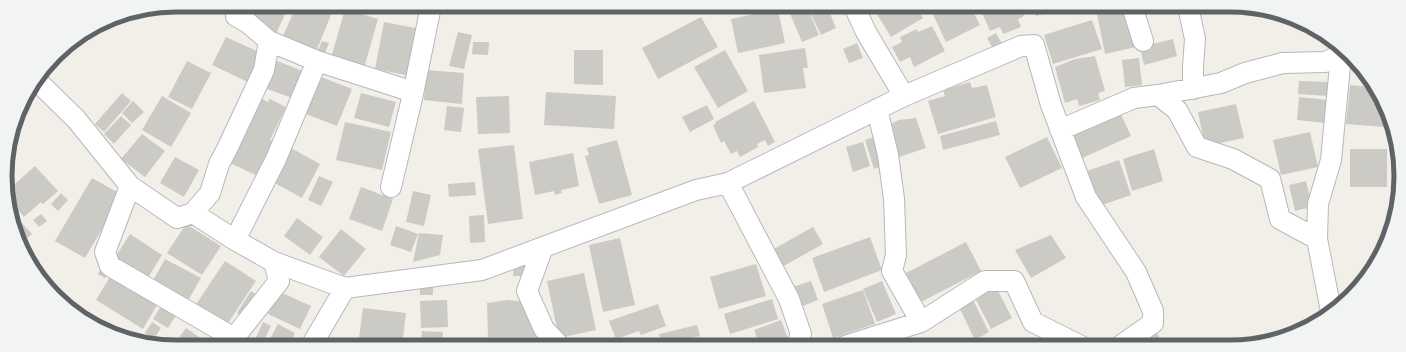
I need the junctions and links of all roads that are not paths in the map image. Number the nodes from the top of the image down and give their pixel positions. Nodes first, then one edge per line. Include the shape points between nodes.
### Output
1 (236, 12) edge
2 (430, 12) edge
3 (857, 12) edge
4 (1134, 12) edge
5 (1189, 12) edge
6 (269, 41) junction
7 (1143, 41) dead end
8 (1340, 54) edge
9 (1342, 56) edge
10 (317, 61) junction
11 (40, 84) edge
12 (1193, 89) junction
13 (413, 94) junction
14 (1158, 95) junction
15 (904, 96) junction
16 (877, 109) junction
17 (1060, 130) junction
18 (728, 183) junction
19 (130, 186) junction
20 (391, 187) dead end
21 (185, 215) junction
22 (235, 240) junction
23 (1316, 240) junction
24 (543, 247) junction
25 (274, 262) junction
26 (345, 288) junction
27 (1330, 306) edge
28 (921, 322) junction
29 (235, 340) edge
30 (239, 340) edge
31 (315, 340) edge
32 (554, 340) edge
33 (799, 340) edge
34 (864, 340) edge
35 (1069, 340) edge
36 (1129, 340) edge

1 - 6 street via 236,16
2 - 13 street
3 - 15 street
4 - 7 street
5 - 12 street via 1195,39
6 - 10 street
6 - 21 street via 264,70 219,164 210,193
8 - 12 street via 1325,62 1283,63 1245,73 1221,83
9 - 23 street via 1331,160 1318,204
10 - 13 street
10 - 22 street via 276,159
11 - 19 street via 76,119
12 - 14 street
13 - 20 street
14 - 17 street via 1134,98
14 - 23 street via 1177,110 1197,147 1233,160 1270,179 1280,219
15 - 16 street
15 - 17 street via 1021,46 1034,45
16 - 18 street
16 - 28 street via 888,155 894,199 896,255 892,271
17 - 36 street via 1086,197 1136,272 1153,311 1153,323
18 - 24 street via 696,190
18 - 33 street via 789,299 802,334
19 - 21 street
19 - 29 street via 105,252 110,266
21 - 22 street
22 - 25 street
23 - 27 street
24 - 26 street via 482,270
24 - 32 street via 527,291 544,329
25 - 26 street
25 - 30 street via 279,281
26 - 31 street
28 - 34 street
28 - 35 street via 985,281 1014,281 1033,322

